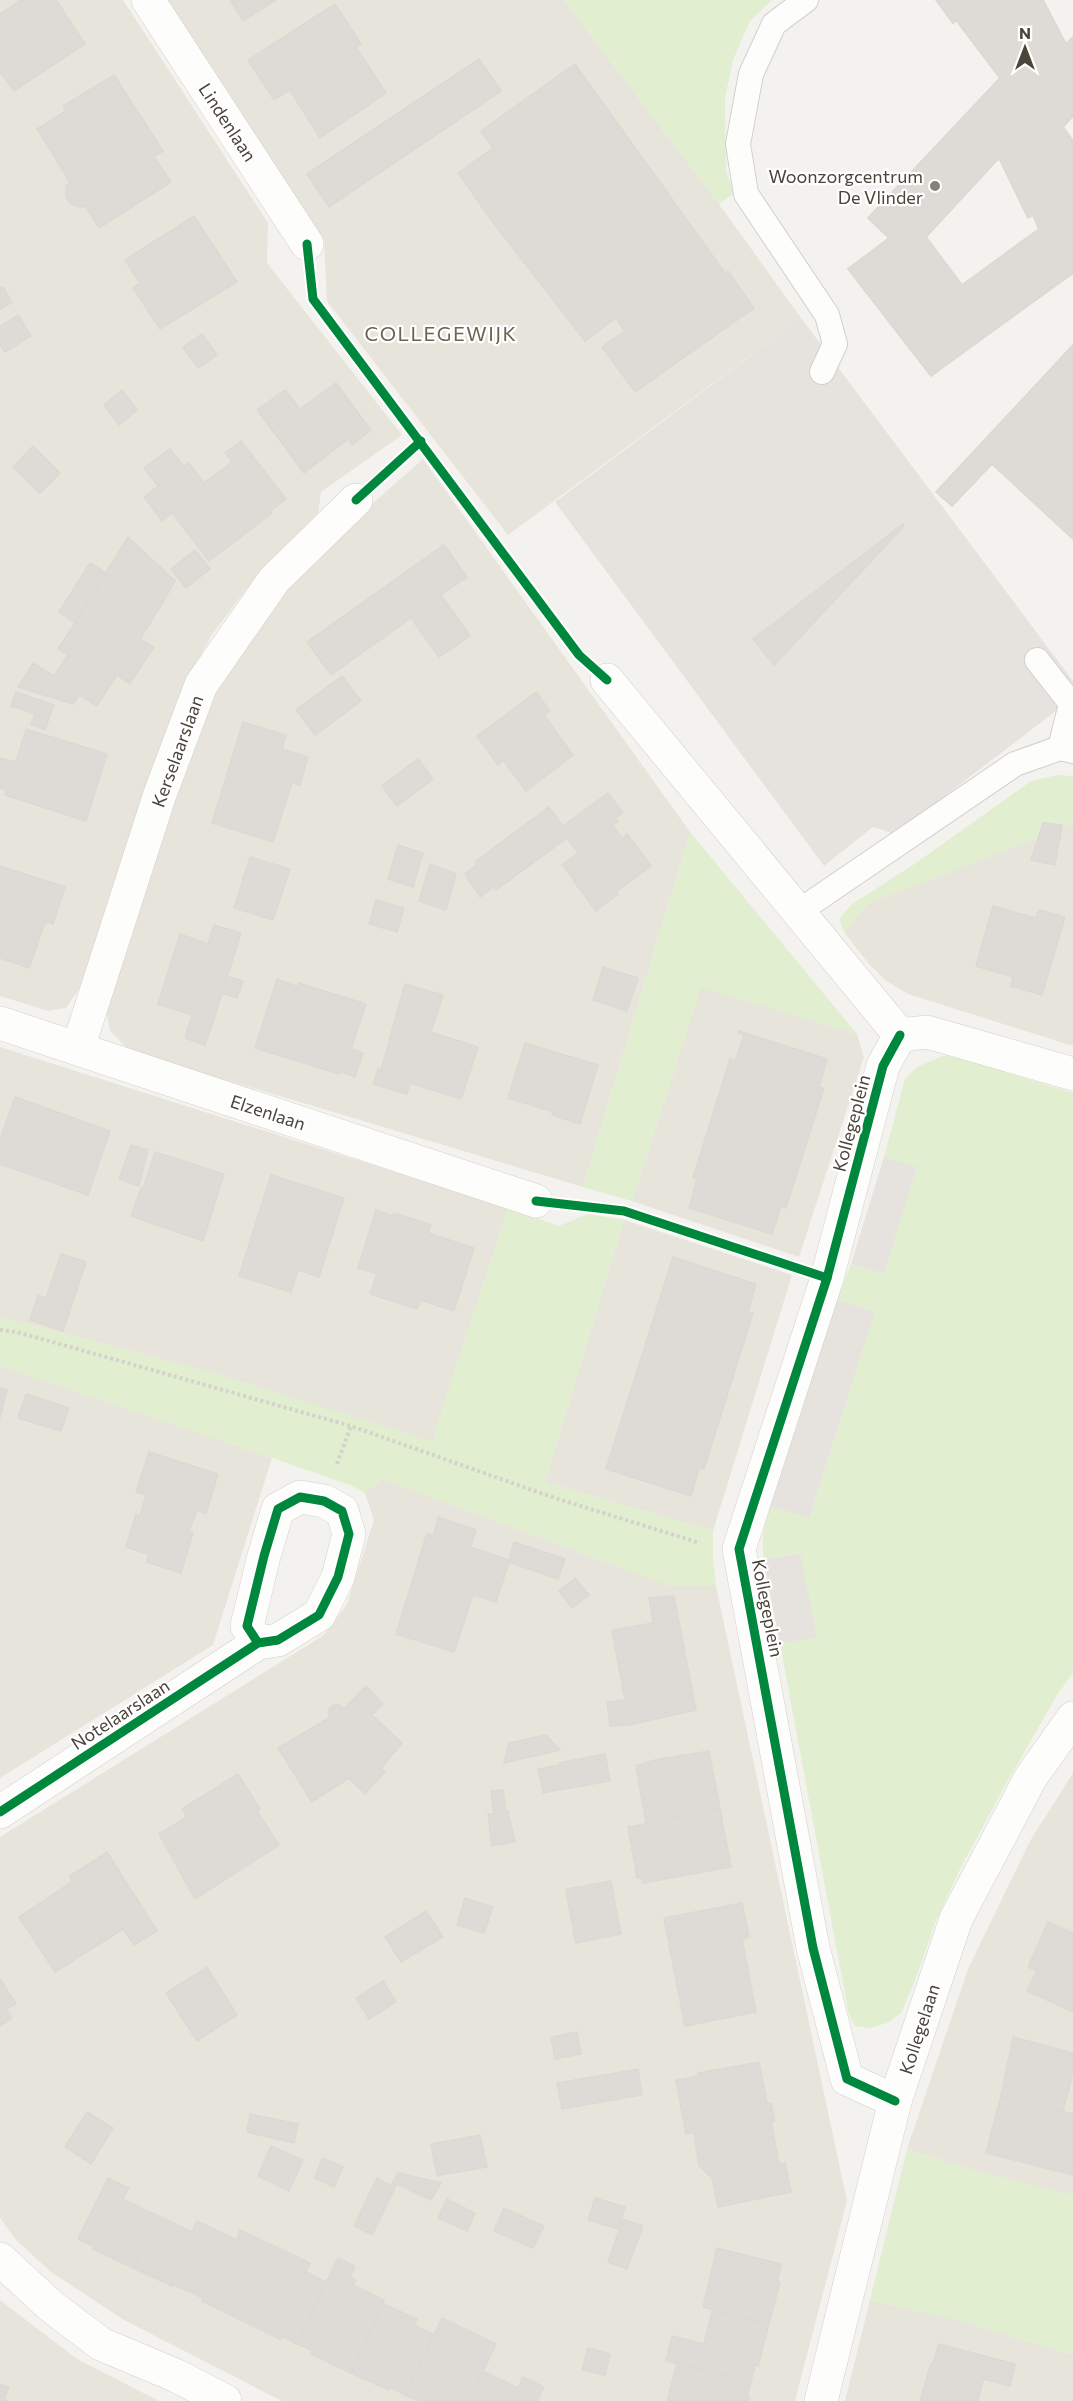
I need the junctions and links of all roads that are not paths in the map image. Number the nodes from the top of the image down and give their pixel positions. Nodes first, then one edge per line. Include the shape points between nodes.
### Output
1 (148, 0) edge
2 (806, 0) edge
3 (308, 244) dead end
4 (822, 372) dead end
5 (356, 500) dead end
6 (1037, 660) dead end
7 (607, 680) dead end
8 (1072, 705) edge
9 (1067, 749) edge
10 (798, 912) junction
11 (0, 1023) edge
12 (900, 1035) junction
13 (78, 1048) junction
14 (1073, 1074) edge
15 (536, 1201) dead end
16 (258, 1643) dead end
17 (1073, 1718) edge
18 (0, 1812) edge
19 (895, 2101) junction
20 (0, 2259) edge
21 (225, 2401) edge
22 (821, 2401) edge

1 - 3 street, Lindenlaan
2 - 4 lane via 774,24 751,74 738,144 746,194 827,315 835,344
5 - 13 street, Kerselaarslaan via 274,580 201,685 160,794
6 - 8 lane
7 - 10 street
8 - 9 lane
9 - 10 lane via 1015,764
10 - 12 street
11 - 13 street, Elzenlaan
12 - 14 street via 927,1032
12 - 19 street, Kollegeplein via 883,1066 826,1278 739,1549 813,1948 847,2079
13 - 15 street, Elzenlaan
16 - 18 street, Notelaarslaan
17 - 19 street, Kollegelaan via 1031,1777 956,1919
19 - 22 street, Kollegelaan
20 - 21 street via 51,2307 101,2344

